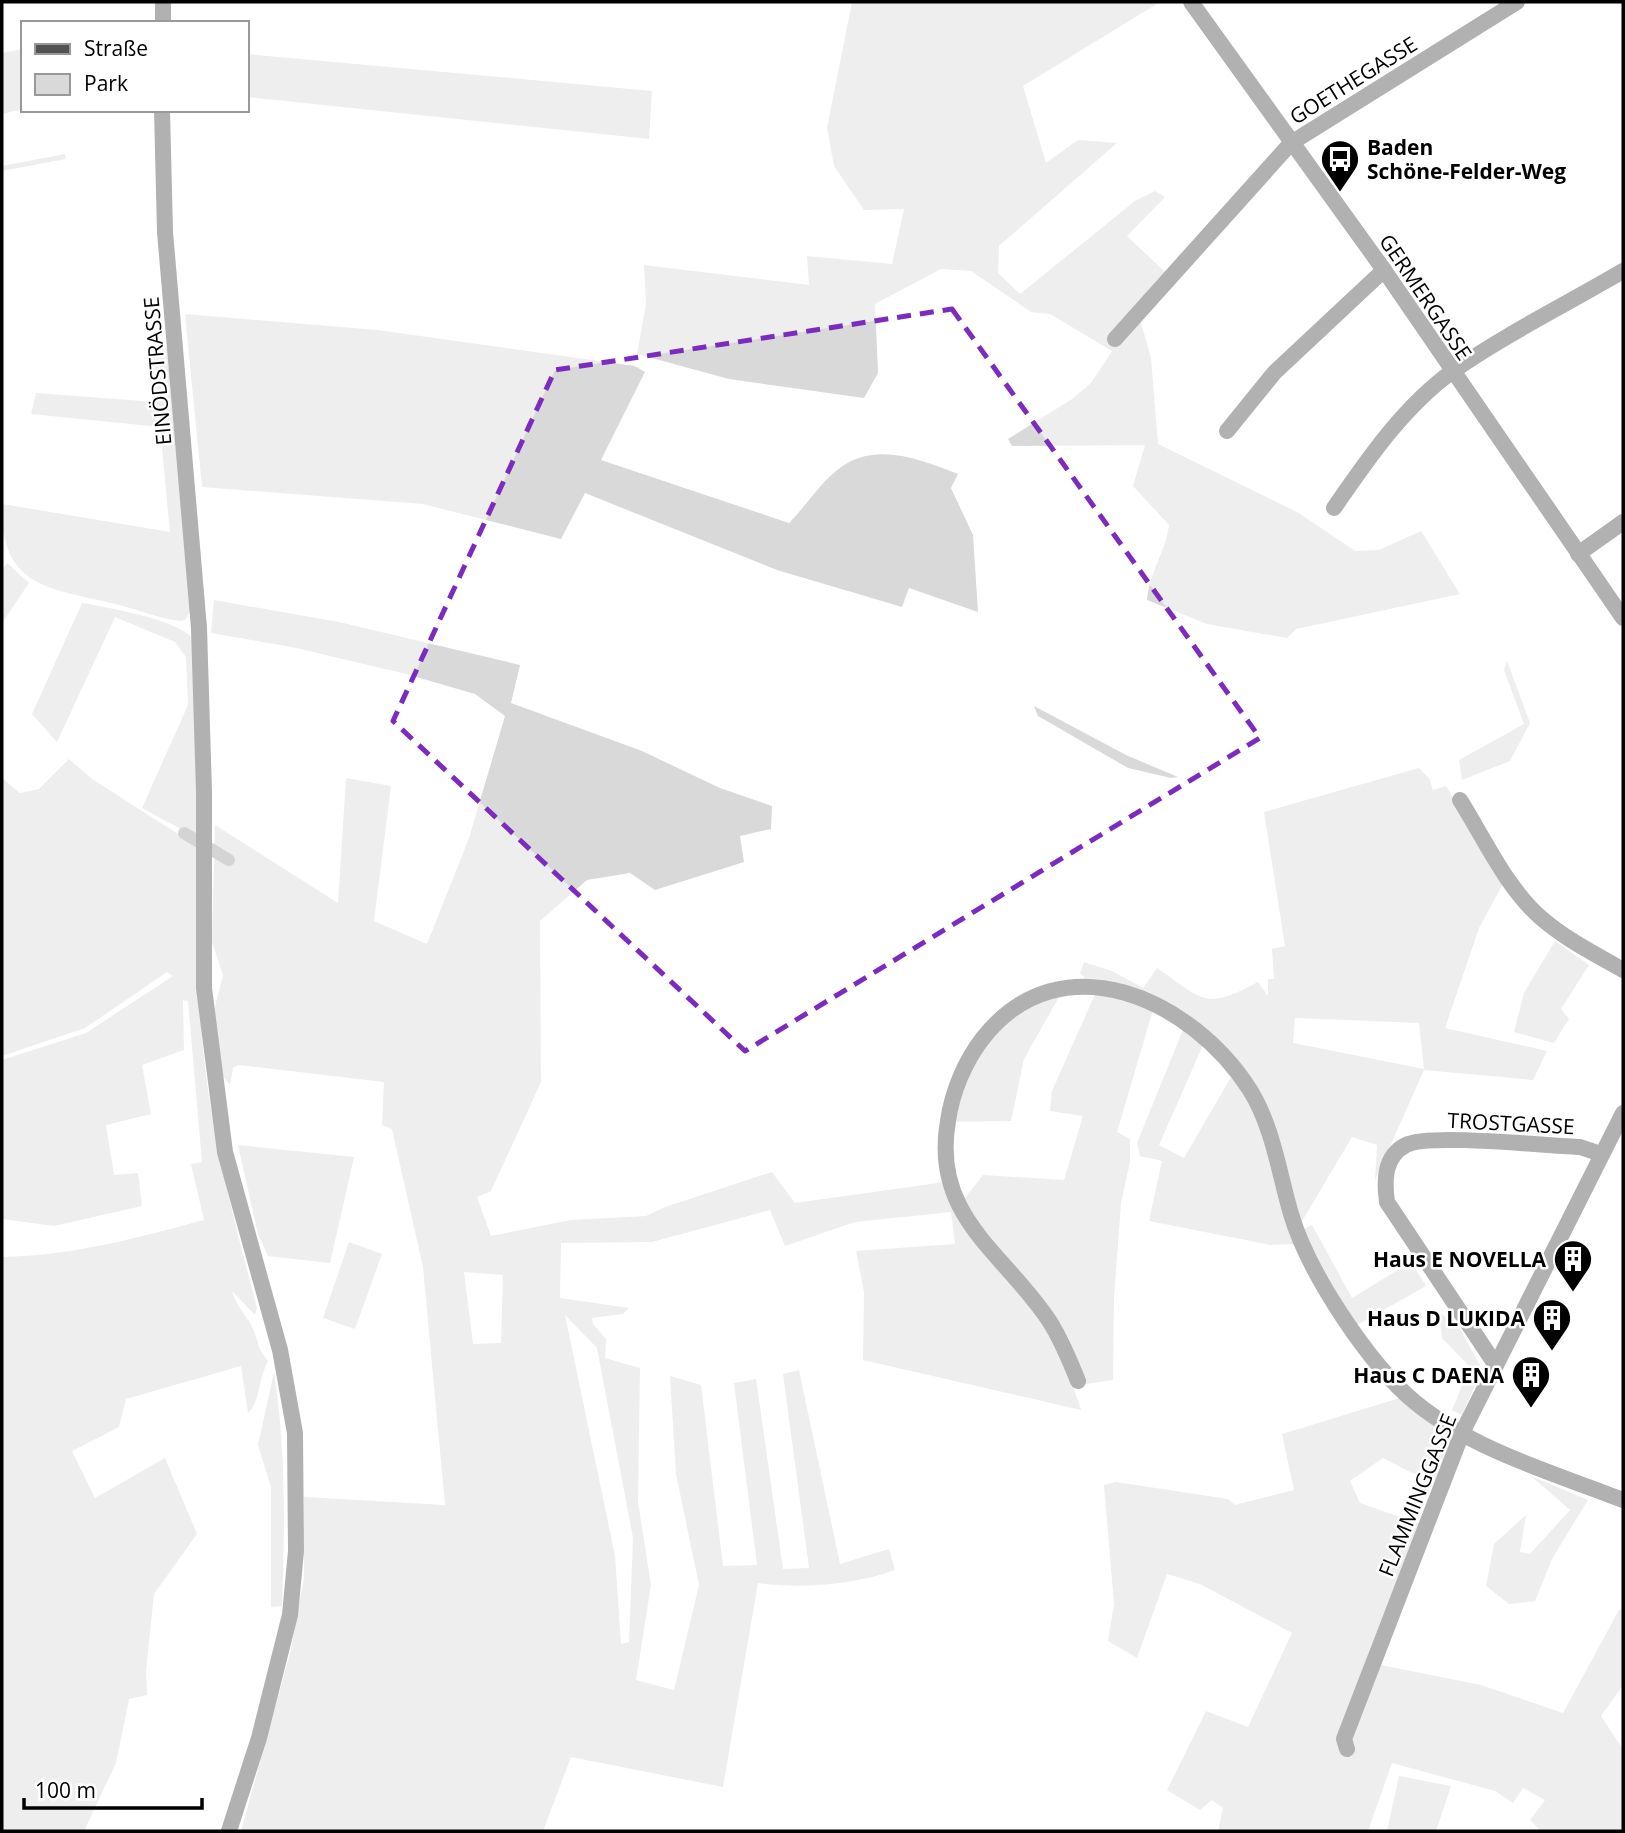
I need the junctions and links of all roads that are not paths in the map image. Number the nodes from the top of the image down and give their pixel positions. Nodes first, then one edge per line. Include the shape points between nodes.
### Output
1 (163, 2) edge
2 (1191, 2) edge
3 (1517, 2) edge
4 (163, 21) edge
5 (162, 112) edge
6 (1291, 143) junction
7 (1384, 271) junction
8 (1623, 271) edge
9 (1115, 339) dead end
10 (1452, 372) junction
11 (1227, 431) dead end
12 (1334, 508) dead end
13 (1623, 522) edge
14 (1578, 554) junction
15 (1623, 618) edge
16 (1460, 800) dead end
17 (1623, 970) edge
18 (1623, 1113) edge
19 (1623, 1145) edge
20 (1603, 1148) junction
21 (1495, 1364) junction
22 (1079, 1381) dead end
23 (1462, 1433) junction
24 (1623, 1500) edge
25 (1348, 1749) dead end
26 (229, 1831) edge

1 - 4 street
2 - 6 street, GERMERGASSE
3 - 6 street, GOETHEGASSE
5 - 26 street, EINÖDSTRASSE via 165,232 199,628 204,988 225,1152 281,1350 295,1433 296,1551 290,1615 259,1738
6 - 7 street, GERMERGASSE
6 - 9 street, GOETHEGASSE
7 - 10 street, GERMERGASSE
7 - 11 street via 1274,373
8 - 10 street
10 - 12 street via 1406,414
10 - 14 street, GERMERGASSE
13 - 14 street
14 - 15 street, GERMERGASSE
16 - 17 street via 1538,915
18 - 20 street, FLAMMINGGASSE
19 - 20 street, TROSTGASSE
20 - 21 street, FLAMMINGGASSE
20 - 21 street, TROSTGASSE via 1417,1140 1394,1155 1383,1178 1387,1202
21 - 23 street, FLAMMINGGASSE
22 - 23 street via 1049,1321 968,1224 952,1194 944,1161 951,1102 983,1038 1018,1004 1057,987 1076,986 1143,998 1201,1035 1233,1066 1266,1124 1292,1218 1348,1325 1416,1403
23 - 24 street
23 - 25 street, FLAMMINGGASSE via 1344,1739

